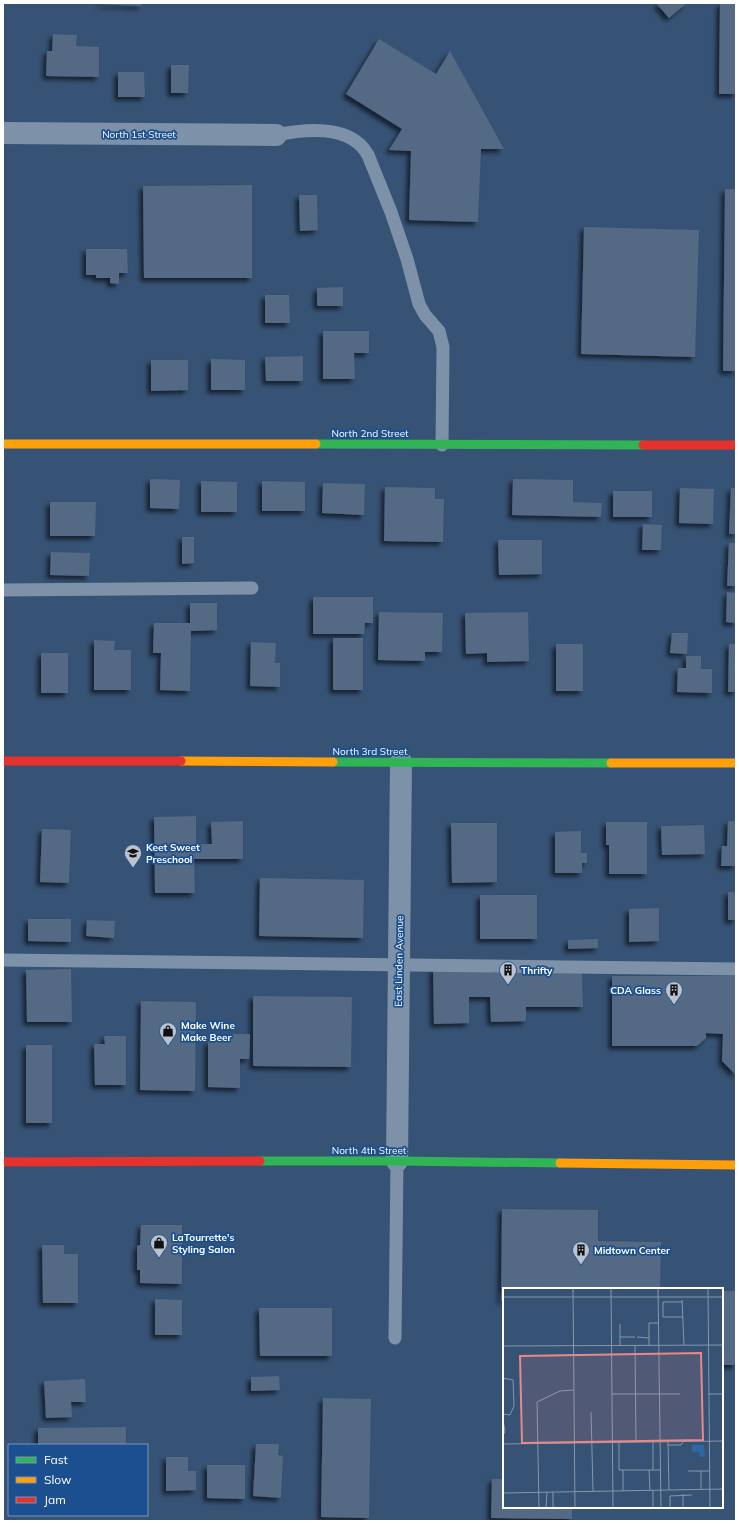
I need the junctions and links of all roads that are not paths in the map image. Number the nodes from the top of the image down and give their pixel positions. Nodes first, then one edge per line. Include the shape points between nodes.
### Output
1 (3, 133) edge
2 (276, 135) joint
3 (3, 444) edge
4 (442, 444) junction
5 (736, 445) edge
6 (252, 588) dead end
7 (3, 590) edge
8 (3, 761) edge
9 (401, 762) junction
10 (736, 763) edge
11 (3, 960) edge
12 (399, 964) junction
13 (736, 968) edge
14 (397, 1161) junction
15 (3, 1162) edge
16 (736, 1165) edge
17 (395, 1338) dead end

1 - 2 street, North 1st Street
2 - 4 lane via 314,130 345,135 356,140 365,149 391,212 419,304 439,332 443,347
3 - 4 main road, North 2nd Street
4 - 5 main road, North 2nd Street
6 - 7 lane
8 - 9 main road, North 3rd Street
9 - 10 main road, North 3rd Street
9 - 12 street, East Linden Avenue
11 - 12 lane
12 - 13 lane
12 - 14 street, East Linden Avenue
14 - 15 main road, North 4th Street
14 - 16 main road, North 4th Street
14 - 17 lane

